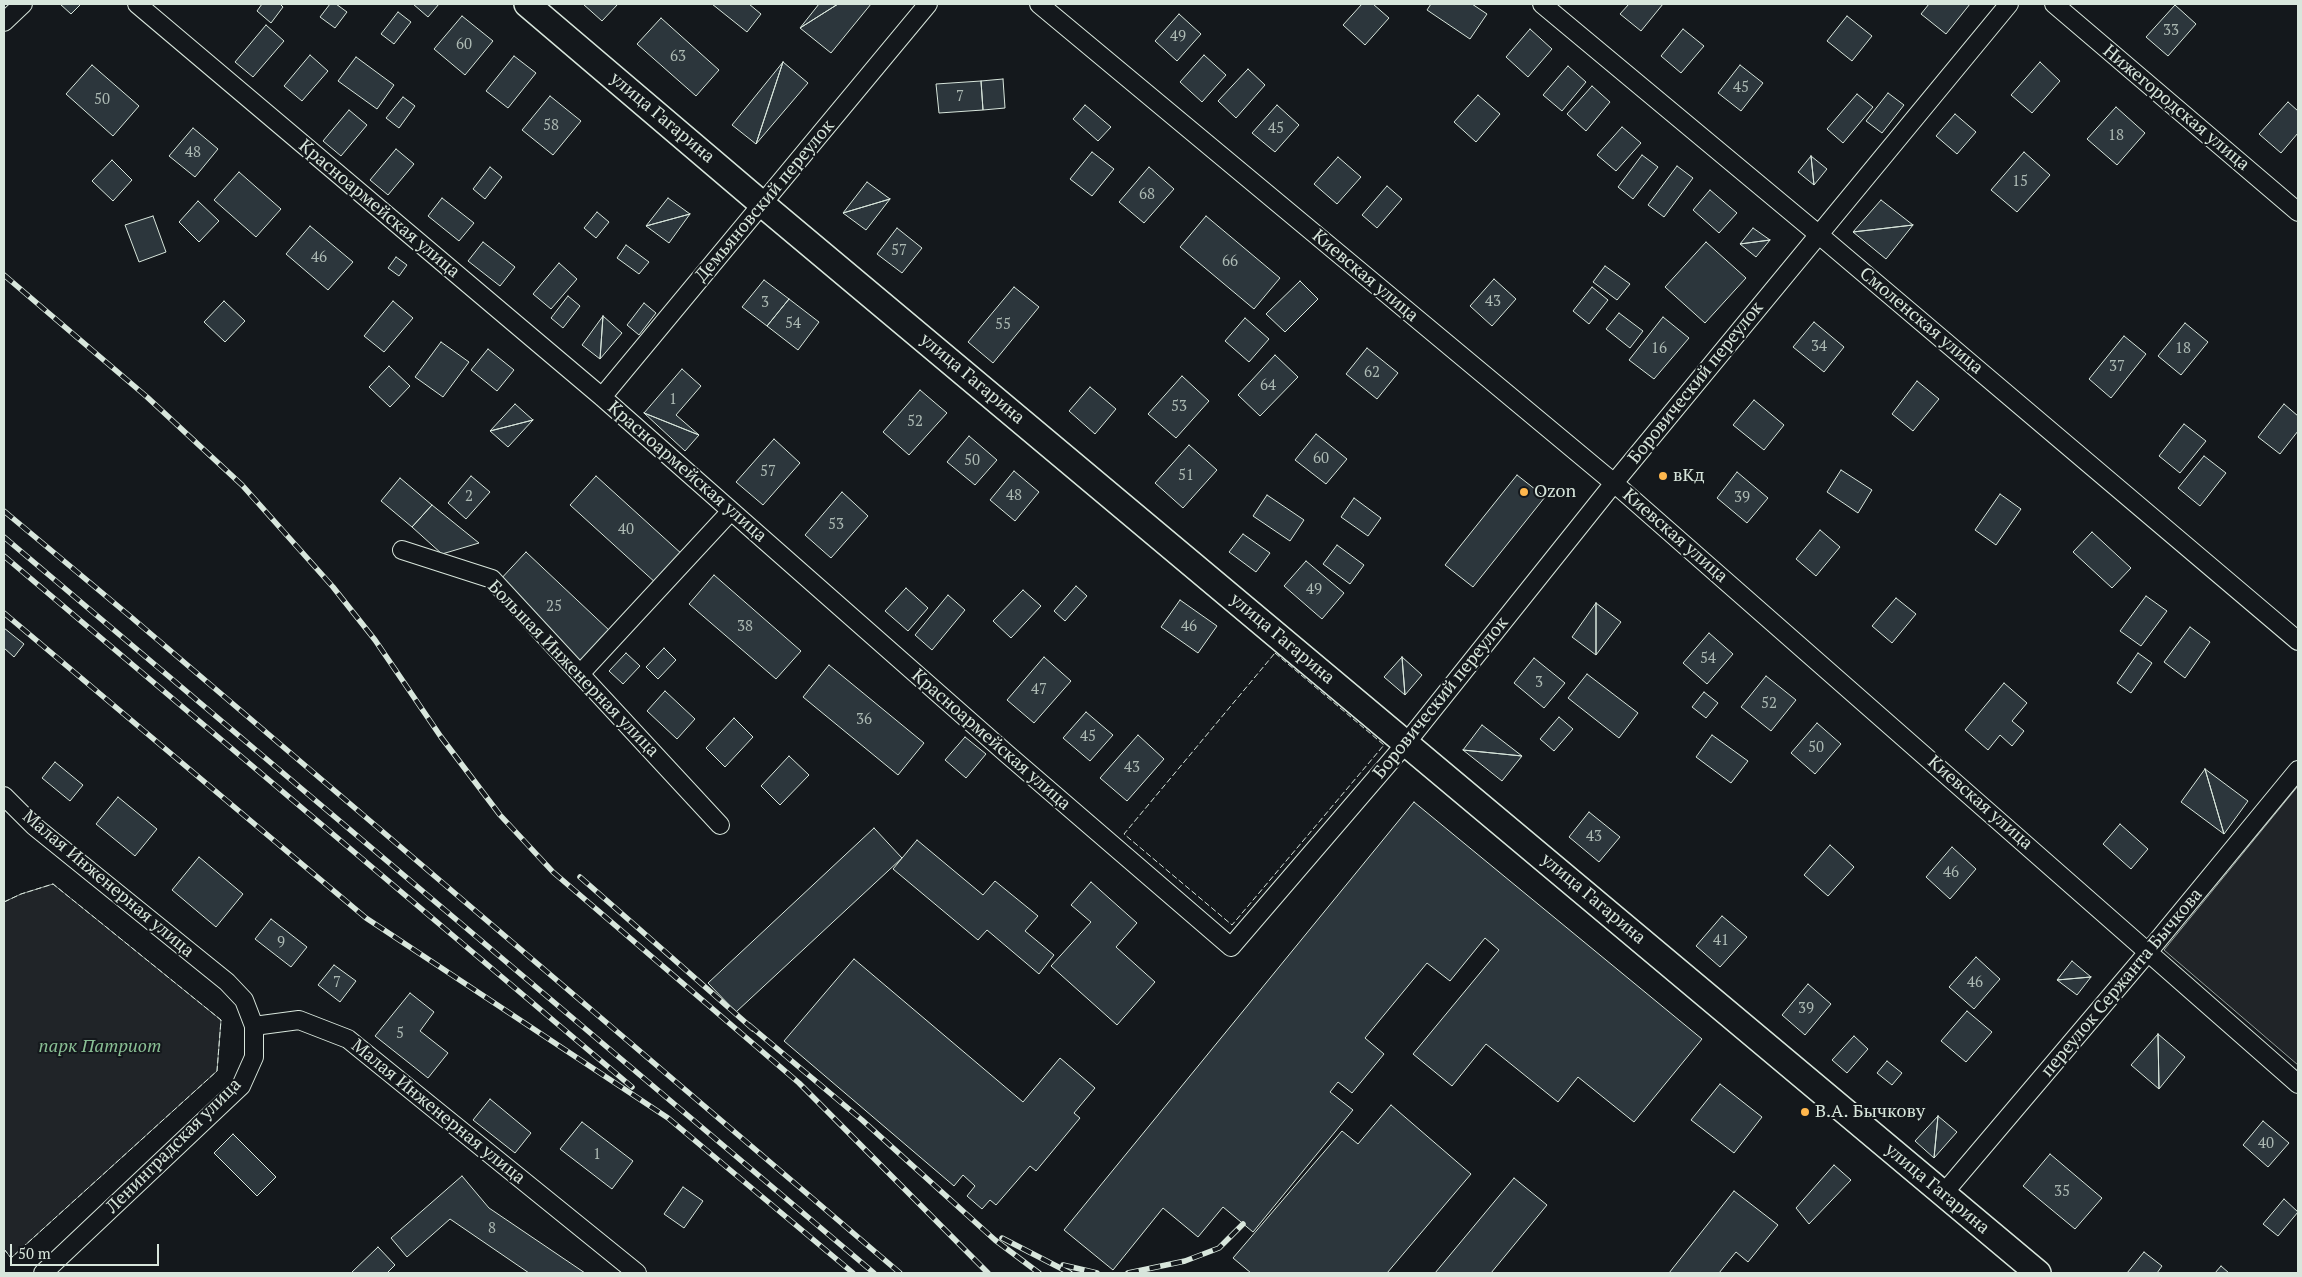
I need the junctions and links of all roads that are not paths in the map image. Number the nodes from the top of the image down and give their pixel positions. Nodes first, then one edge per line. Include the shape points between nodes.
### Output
1 (23, 4) edge
2 (137, 4) edge
3 (527, 4) edge
4 (928, 4) edge
5 (1039, 4) edge
6 (1542, 4) edge
7 (2009, 4) edge
8 (2054, 4) edge
9 (4, 22) edge
10 (762, 204) junction
11 (2298, 212) edge
12 (1818, 234) junction
13 (602, 398) junction
14 (1614, 483) junction
15 (731, 511) junction
16 (402, 550) dead end
17 (2298, 641) edge
18 (580, 674) junction
19 (1406, 742) junction
20 (2298, 770) edge
21 (4, 796) edge
22 (720, 825) dead end
23 (1232, 947) joint
24 (2149, 951) junction
25 (254, 1026) junction
26 (2298, 1084) edge
27 (1943, 1194) junction
28 (43, 1273) edge
29 (637, 1273) edge
30 (2038, 1273) edge

1 - 9 street
2 - 13 street, Красноармейская улица
3 - 10 street, улица Гагарина
4 - 10 street, Демьяновский переулок
5 - 14 street, Киевская улица
6 - 12 street, Смоленская улица
7 - 12 street, Боровический переулок
8 - 11 street, Нижегородская улица
10 - 13 street, Демьяновский переулок
10 - 19 street, улица Гагарина
12 - 14 street, Боровический переулок
12 - 17 street, Смоленская улица
13 - 15 street, Красноармейская улица
14 - 19 street, Боровический переулок
14 - 24 street, Киевская улица
15 - 18 street
15 - 23 street, Красноармейская улица
16 - 18 street, Большая Инженерная улица via 492,579
18 - 22 street, Большая Инженерная улица
19 - 23 street, Боровический переулок
19 - 27 street, улица Гагарина
20 - 24 street, переулок Сержанта Бычкова
21 - 25 street, Малая Инженерная улица via 34,826 227,982 244,1000
24 - 26 street, Киевская улица
24 - 27 street, переулок Сержанта Бычкова
25 - 28 street, Ленинградская улица via 254,1057 241,1086
25 - 29 street, Малая Инженерная улица via 299,1020 348,1039
27 - 30 street, улица Гагарина

